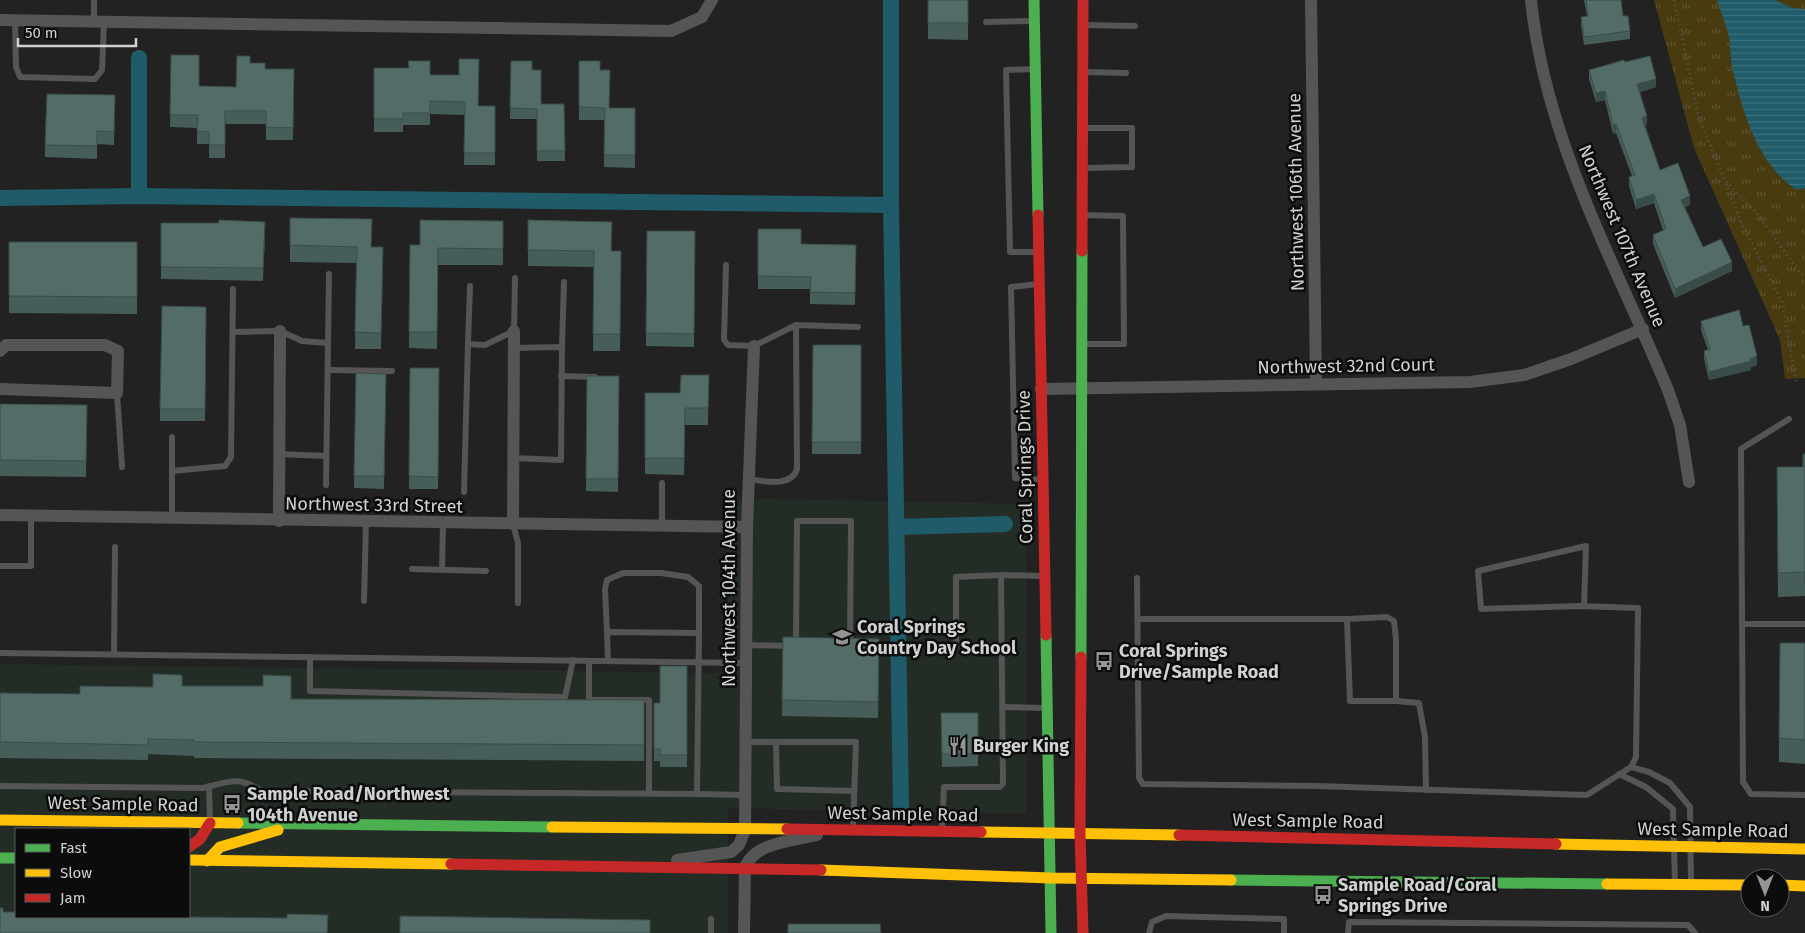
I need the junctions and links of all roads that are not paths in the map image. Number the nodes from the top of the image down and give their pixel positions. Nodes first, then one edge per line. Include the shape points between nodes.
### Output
1 (94, 0) edge
2 (712, 0) edge
3 (1034, 0) edge
4 (1083, 0) edge
5 (1311, 0) edge
6 (1531, 0) edge
7 (0, 20) edge
8 (15, 20) junction
9 (1034, 21) junction
10 (99, 22) junction
11 (986, 22) dead end
12 (1083, 25) junction
13 (1135, 26) dead end
14 (1035, 69) junction
15 (1083, 72) junction
16 (1126, 73) dead end
17 (1083, 128) junction
18 (1083, 168) junction
19 (1083, 215) junction
20 (1039, 252) junction
21 (726, 266) dead end
22 (329, 274) dead end
23 (515, 278) dead end
24 (564, 282) dead end
25 (1040, 284) junction
26 (470, 286) dead end
27 (233, 290) dead end
28 (796, 325) junction
29 (858, 327) dead end
30 (1643, 330) junction
31 (280, 331) junction
32 (514, 331) junction
33 (232, 332) junction
34 (328, 343) junction
35 (468, 344) junction
36 (1083, 344) junction
37 (754, 346) junction
38 (562, 347) junction
39 (513, 348) junction
40 (0, 352) edge
41 (328, 370) junction
42 (392, 371) dead end
43 (561, 376) junction
44 (605, 377) edge
45 (1316, 383) junction
46 (0, 389) edge
47 (1041, 389) junction
48 (1083, 389) junction
49 (117, 393) junction
50 (1789, 419) dead end
51 (172, 436) dead end
52 (279, 454) junction
53 (326, 456) junction
54 (513, 458) junction
55 (122, 467) dead end
56 (172, 471) junction
57 (748, 479) junction
58 (1043, 480) junction
59 (1689, 482) dead end
60 (662, 483) dead end
61 (326, 485) dead end
62 (464, 492) dead end
63 (0, 515) edge
64 (31, 515) junction
65 (172, 517) junction
66 (279, 521) junction
67 (366, 522) junction
68 (442, 523) junction
69 (513, 524) junction
70 (662, 526) junction
71 (746, 527) junction
72 (115, 547) dead end
73 (0, 566) edge
74 (412, 569) dead end
75 (442, 570) junction
76 (486, 571) dead end
77 (1001, 576) junction
78 (1045, 576) junction
79 (1137, 578) dead end
80 (364, 601) dead end
81 (518, 603) dead end
82 (1584, 606) junction
83 (1138, 619) junction
84 (1347, 619) junction
85 (1742, 624) junction
86 (1805, 624) edge
87 (607, 632) junction
88 (699, 633) junction
89 (746, 645) junction
90 (796, 646) junction
91 (804, 646) edge
92 (841, 646) edge
93 (1002, 646) junction
94 (0, 653) edge
95 (114, 654) junction
96 (310, 657) junction
97 (573, 660) junction
98 (589, 661) junction
99 (608, 661) junction
100 (698, 662) junction
101 (746, 663) junction
102 (1396, 700) junction
103 (1002, 707) junction
104 (1048, 708) junction
105 (746, 742) junction
106 (776, 742) junction
107 (1631, 767) junction
108 (1619, 774) junction
109 (0, 786) edge
110 (209, 786) junction
111 (1426, 790) junction
112 (854, 792) junction
113 (649, 793) junction
114 (697, 794) junction
115 (745, 795) junction
116 (1805, 795) edge
117 (0, 820) edge
118 (210, 823) junction
119 (304, 824) junction
120 (745, 830) junction
121 (837, 831) junction
122 (853, 831) junction
123 (942, 832) junction
124 (1050, 834) junction
125 (1080, 834) junction
126 (190, 846) edge
127 (1675, 846) junction
128 (1691, 847) junction
129 (1805, 849) edge
130 (0, 858) edge
131 (15, 858) edge
132 (190, 860) edge
133 (207, 861) junction
134 (630, 866) junction
135 (745, 868) junction
136 (1050, 878) junction
137 (1082, 878) junction
138 (1675, 883) junction
139 (1691, 883) junction
140 (1740, 885) edge
141 (1790, 886) edge
142 (1805, 886) edge
143 (711, 919) dead end
144 (1519, 924) junction
145 (711, 933) edge
146 (744, 933) edge
147 (1051, 933) edge
148 (1083, 933) edge
149 (1149, 933) edge
150 (1284, 933) edge
151 (1348, 933) edge
152 (1519, 933) edge
153 (1695, 933) edge

1 - 10 lane
2 - 10 street via 702,17 671,31
3 - 9 main road, Coral Springs Drive
4 - 12 main road
5 - 45 street, Northwest 106th Avenue
6 - 30 street, Northwest 107th Avenue via 1550,102 1570,163
7 - 8 street
8 - 10 street
8 - 10 lane via 16,68 20,77 95,79 102,70
9 - 11 lane
9 - 14 main road, Coral Springs Drive
12 - 13 lane
12 - 15 main road
14 - 20 main road, Coral Springs Drive
14 - 20 lane via 1006,70 1010,252
15 - 16 lane
15 - 17 main road
17 - 18 main road
17 - 18 lane via 1132,128 1132,167
18 - 19 main road
19 - 36 main road
19 - 36 lane via 1122,216 1124,344
20 - 25 main road, Coral Springs Drive
21 - 37 lane via 724,340 728,345
22 - 34 lane
23 - 32 lane
24 - 38 lane
25 - 47 main road, Coral Springs Drive
25 - 58 lane via 1011,287 1015,478
26 - 35 lane
27 - 33 lane
28 - 29 lane
28 - 37 lane
28 - 57 lane via 796,475 785,481
30 - 45 street, Northwest 32nd Court via 1571,360 1524,375 1470,382
30 - 59 street, Northwest 107th Avenue via 1680,425
31 - 33 lane
31 - 34 lane via 302,341
31 - 52 street
32 - 35 lane via 485,345
32 - 39 street
33 - 56 lane via 231,457 225,466 215,469
34 - 41 lane
35 - 62 lane
36 - 48 main road
37 - 57 street, Northwest 104th Avenue
38 - 39 lane
38 - 43 lane
39 - 54 street
40 - 49 street via 6,345 105,345 118,351
41 - 42 lane
41 - 53 lane
43 - 44 lane
43 - 54 lane via 560,460
45 - 48 street, Northwest 32nd Court
46 - 49 street
47 - 48 street, Northwest 32nd Court
47 - 58 main road, Coral Springs Drive
48 - 125 main road
49 - 55 lane
50 - 85 lane via 1741,449
51 - 56 lane
52 - 53 lane
52 - 66 street
53 - 61 lane
54 - 69 street
56 - 65 lane
57 - 71 street, Northwest 104th Avenue
58 - 78 main road, Coral Springs Drive
60 - 70 lane
63 - 64 street, Northwest 33rd Street
64 - 65 street, Northwest 33rd Street
64 - 73 lane via 31,566
65 - 66 street, Northwest 33rd Street
66 - 67 street, Northwest 33rd Street
67 - 68 street, Northwest 33rd Street
67 - 80 lane
68 - 69 street, Northwest 33rd Street
68 - 75 lane
69 - 70 street, Northwest 33rd Street
69 - 81 lane via 518,543
70 - 71 street, Northwest 33rd Street
71 - 89 street, Northwest 104th Avenue
72 - 95 lane
74 - 75 lane
75 - 76 lane
77 - 78 lane
77 - 93 lane
77 - 93 lane via 956,576 956,644
78 - 104 main road, Coral Springs Drive
79 - 83 lane
82 - 82 lane via 1481,609 1478,571 1586,546
82 - 107 lane via 1638,608 1636,757
83 - 84 lane
83 - 111 lane via 1139,778 1143,784
84 - 102 lane via 1387,617 1394,621
84 - 102 lane via 1350,701
85 - 86 lane
85 - 116 lane via 1742,782 1751,794
87 - 88 lane
87 - 88 lane via 607,580 623,573 652,573 688,577 699,586
87 - 99 lane
88 - 100 lane
89 - 90 lane
89 - 101 street, Northwest 104th Avenue
90 - 91 lane
90 - 92 lane via 797,521 851,521 850,646
93 - 103 lane
94 - 95 lane
95 - 96 lane
96 - 97 lane
96 - 97 lane via 310,691 565,697
97 - 98 lane
98 - 99 lane
98 - 113 lane via 589,700 649,700
99 - 100 lane
100 - 101 lane
100 - 114 lane
101 - 105 street, Northwest 104th Avenue
102 - 111 lane via 1420,703 1425,737
103 - 104 lane
103 - 123 lane via 1003,784 1000,787 944,787
104 - 124 main road, Coral Springs Drive
105 - 106 lane
105 - 115 street, Northwest 104th Avenue
106 - 112 lane via 777,789
106 - 112 lane via 856,742
107 - 108 lane
107 - 128 lane via 1670,783 1690,807
108 - 111 lane via 1587,795
108 - 127 lane via 1646,787 1673,809
109 - 110 lane
110 - 113 lane via 231,780 251,784 262,791
110 - 118 lane
112 - 122 lane
113 - 114 lane
114 - 115 lane
115 - 120 street, Northwest 104th Avenue
117 - 118 main road, West Sample Road
118 - 119 main road, West Sample Road
118 - 126 main road via 200,839
119 - 120 main road, West Sample Road
119 - 133 main road via 233,842 220,847
120 - 121 main road, West Sample Road
120 - 134 street via 740,845 732,852
121 - 122 main road, West Sample Road
121 - 135 street via 765,847 748,858
122 - 123 main road, West Sample Road
123 - 124 main road, West Sample Road
124 - 125 main road, West Sample Road
124 - 136 main road, Coral Springs Drive
125 - 127 main road, West Sample Road
125 - 137 main road
127 - 128 main road, West Sample Road
127 - 138 lane
128 - 129 main road, West Sample Road
128 - 139 lane
130 - 131 main road
132 - 133 main road
133 - 134 main road
134 - 135 main road
135 - 136 main road
135 - 146 street
136 - 137 main road
136 - 147 main road, Coral Springs Drive
137 - 138 main road
137 - 148 main road
138 - 139 main road
139 - 140 main road
141 - 142 main road
143 - 145 lane
144 - 151 lane via 1349,922
144 - 152 lane
144 - 153 lane via 1688,925
149 - 150 lane via 1152,922 1166,916 1284,919

